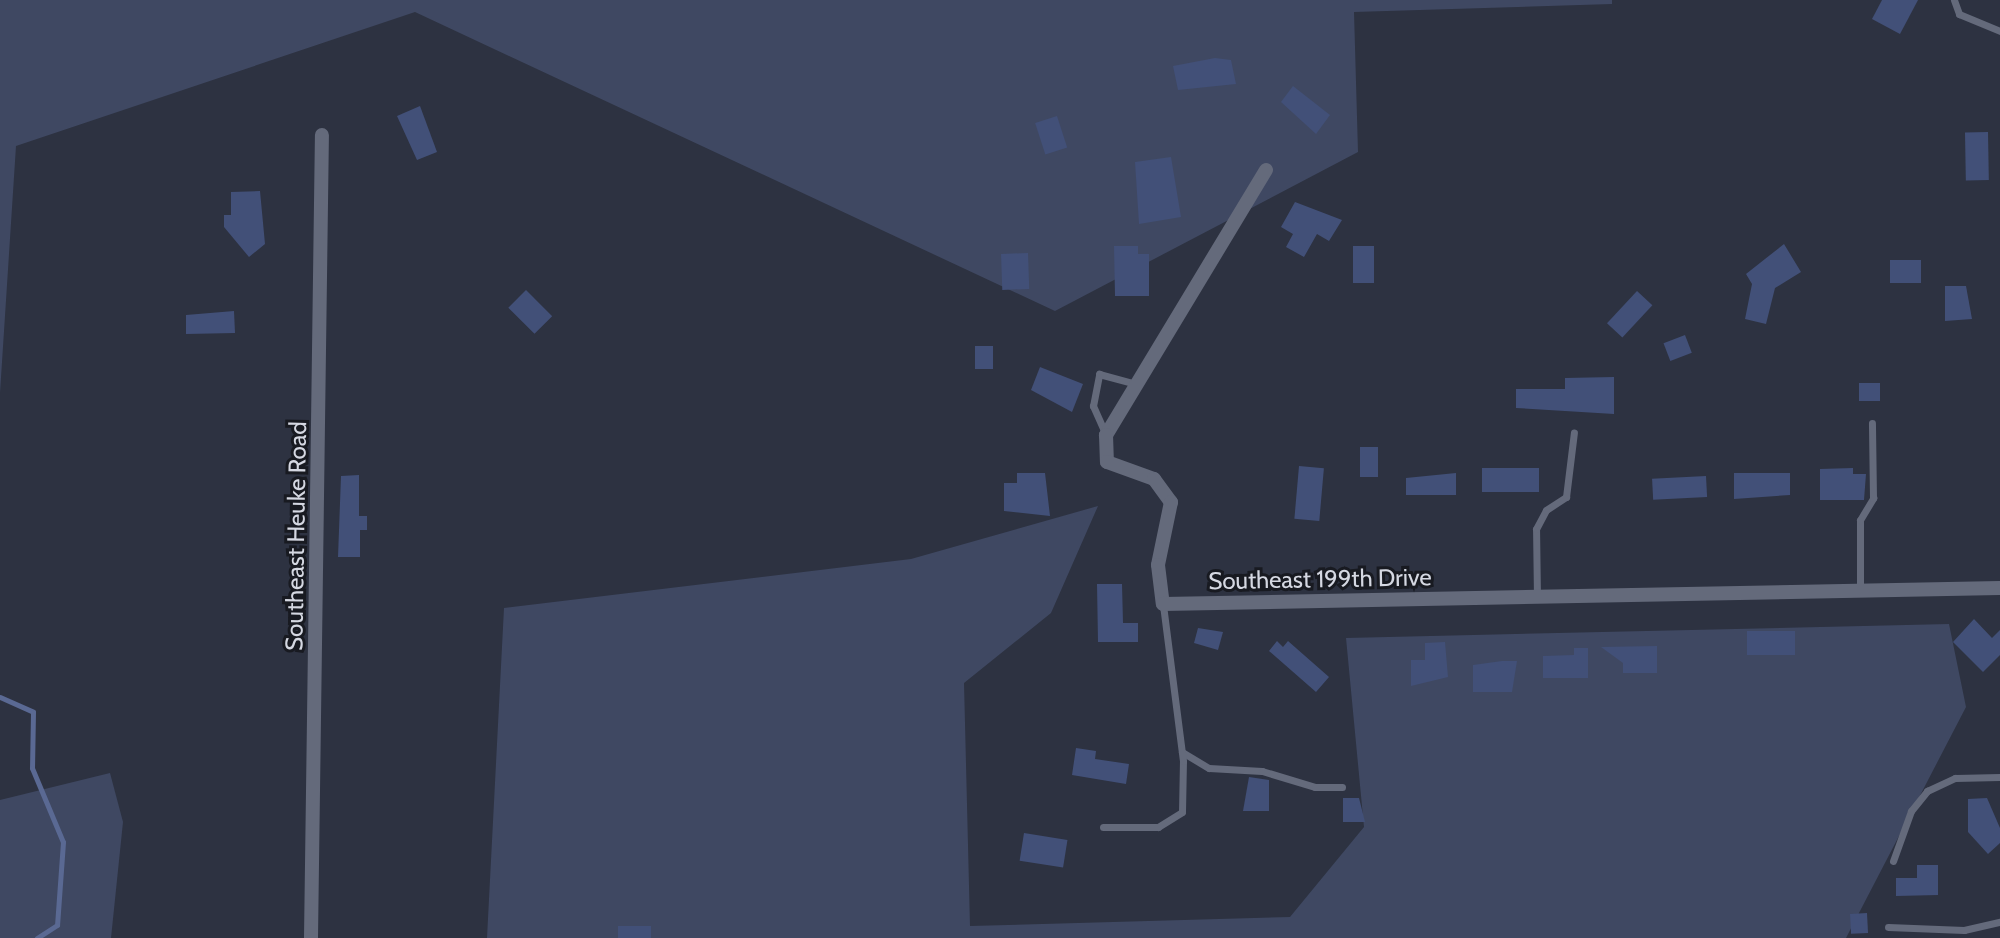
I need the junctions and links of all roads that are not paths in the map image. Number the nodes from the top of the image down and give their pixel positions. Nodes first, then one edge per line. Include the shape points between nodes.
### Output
1 (1954, 0) edge
2 (2000, 31) edge
3 (322, 135) dead end
4 (1266, 170) dead end
5 (1137, 385) junction
6 (1872, 423) dead end
7 (1574, 432) dead end
8 (1106, 435) junction
9 (2000, 588) edge
10 (1860, 591) junction
11 (1537, 597) junction
12 (1163, 604) junction
13 (1182, 752) junction
14 (2000, 777) edge
15 (1342, 787) dead end
16 (1103, 827) dead end
17 (1893, 861) dead end
18 (2000, 922) edge
19 (1888, 927) dead end
20 (311, 938) edge

1 - 2 lane via 1959,14
3 - 20 street, Southeast Heuke Road
4 - 5 street
5 - 8 street
5 - 8 lane via 1099,374 1093,406
6 - 10 lane via 1873,498 1860,520
7 - 11 lane via 1566,497 1546,510 1536,529
8 - 12 street via 1107,462 1154,479 1171,502 1158,565
9 - 10 street, Southeast 199th Drive
10 - 11 street, Southeast 199th Drive
11 - 12 street, Southeast 199th Drive
12 - 13 lane
13 - 15 lane via 1209,768 1262,771 1315,787
13 - 16 lane via 1184,799 1172,823
14 - 17 lane via 1955,778 1927,791 1911,811
18 - 19 lane via 1964,930

